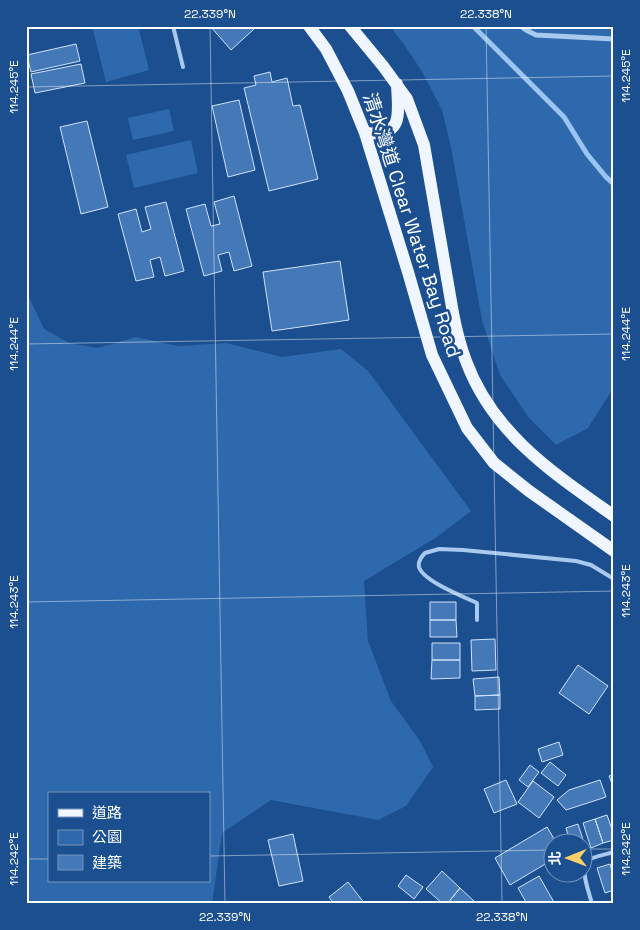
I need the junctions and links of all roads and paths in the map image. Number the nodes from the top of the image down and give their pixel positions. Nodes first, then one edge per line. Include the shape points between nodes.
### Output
1 (173, 26) edge
2 (310, 26) edge
3 (522, 26) edge
4 (352, 27) edge
5 (614, 39) edge
6 (183, 67) dead end
7 (397, 84) junction
8 (364, 133) junction
9 (614, 516) edge
10 (614, 551) edge
11 (614, 579) edge
12 (477, 620) dead end
13 (614, 852) edge
14 (592, 904) edge

1 - 6 lane
2 - 8 main road, 清水灣道 Clear Water Bay Road via 344,82
3 - 5 street via 536,34
4 - 7 main road, 清水灣道 Clear Water Bay Road
7 - 8 main road via 398,118 392,128 378,134
7 - 9 main road, 清水灣道 Clear Water Bay Road via 407,99 424,145 453,313 466,362 475,381 492,412 528,452
8 - 10 main road, 清水灣道 Clear Water Bay Road via 432,355 467,428 494,463
11 - 12 lane via 591,565 576,561 463,550 439,549 425,553 419,561 422,572 440,586 477,603
13 - 14 lane via 587,860 584,864

